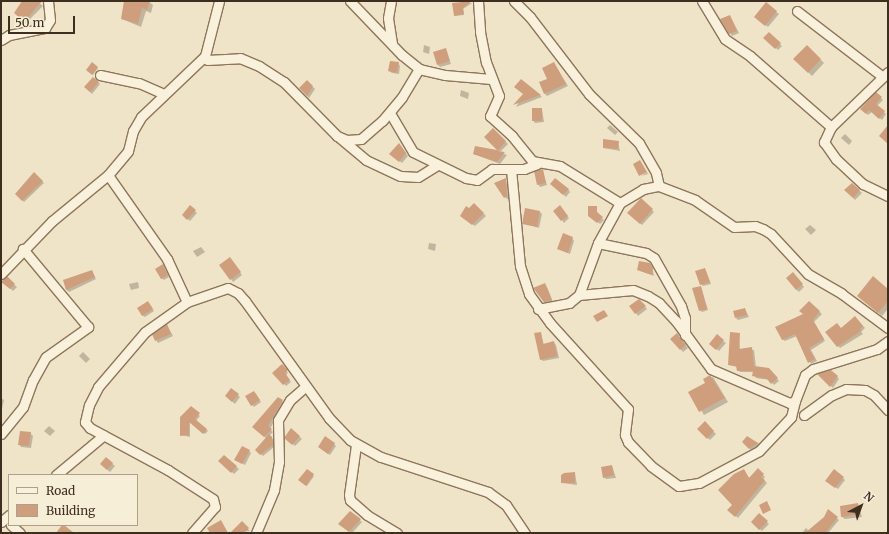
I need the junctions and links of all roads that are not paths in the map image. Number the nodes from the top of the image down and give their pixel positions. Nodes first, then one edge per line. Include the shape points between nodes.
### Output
1 (48, 1) edge
2 (219, 1) edge
3 (350, 1) edge
4 (391, 1) edge
5 (478, 1) edge
6 (514, 1) edge
7 (702, 1) edge
8 (797, 11) dead end
9 (1, 40) edge
10 (392, 44) junction
11 (207, 60) dead end
12 (419, 69) junction
13 (100, 75) dead end
14 (885, 75) edge
15 (491, 78) junction
16 (164, 94) junction
17 (390, 113) junction
18 (831, 127) junction
19 (337, 136) junction
20 (537, 164) junction
21 (437, 165) junction
22 (511, 169) junction
23 (108, 175) junction
24 (659, 186) junction
25 (888, 196) edge
26 (620, 203) junction
27 (598, 243) junction
28 (23, 249) junction
29 (1, 274) edge
30 (579, 295) junction
31 (187, 302) junction
32 (538, 309) junction
33 (888, 328) edge
34 (685, 335) junction
35 (888, 341) edge
36 (306, 386) junction
37 (795, 401) junction
38 (888, 410) edge
39 (804, 415) dead end
40 (1, 434) edge
41 (104, 435) junction
42 (356, 444) junction
43 (57, 474) edge
44 (12, 526) edge
45 (202, 529) edge
46 (20, 533) edge
47 (192, 533) edge
48 (256, 533) edge
49 (397, 533) edge
50 (524, 533) edge

1 - 9 street via 50,20 47,26 8,35
2 - 16 street via 205,56
3 - 10 street
4 - 10 street via 388,18
5 - 15 street via 480,32
6 - 24 street via 530,17 588,94 639,143 656,173
7 - 18 street via 725,39 750,56
8 - 14 street
10 - 12 street
11 - 19 street via 240,58 259,66 284,82
12 - 15 street via 445,75
12 - 17 street
13 - 16 street via 116,76
14 - 18 street
15 - 20 street via 499,96 490,116
16 - 23 street via 136,124 128,151
17 - 19 street via 361,138 347,140
17 - 21 street via 409,147
18 - 25 street via 824,142 825,146 863,184
19 - 21 street via 366,160 401,176 418,177
20 - 22 street via 524,169
20 - 26 street via 560,166
21 - 22 street via 473,180 492,169
22 - 32 street via 520,266 529,294
23 - 28 street via 52,221
23 - 31 street via 167,259
24 - 26 street via 643,189
24 - 33 street via 695,200 734,227 756,226 771,234 808,274 842,294
26 - 27 street
27 - 30 street
27 - 34 street via 646,253 654,258 681,306 685,318
28 - 29 street
28 - 40 street via 88,327 46,357 33,380 23,407
30 - 32 street via 569,303
30 - 34 street via 625,290 642,293 664,308
31 - 36 street via 224,288 238,293
31 - 41 street via 145,332 98,388 89,405 85,422 90,428
32 - 37 street via 628,409 625,435 633,451 679,486 699,483 759,451 791,417
34 - 37 street via 705,363 716,372 790,403
35 - 37 street via 876,349 841,358 813,369 801,382
36 - 42 street via 328,418
36 - 48 street via 290,400 278,420 279,462 274,490
38 - 39 street via 869,392 846,389 832,395
41 - 43 street
41 - 45 street via 168,470 213,499 215,507
42 - 49 street via 350,500 367,515
42 - 50 street via 381,457 488,492 506,505
44 - 46 street
45 - 47 street

